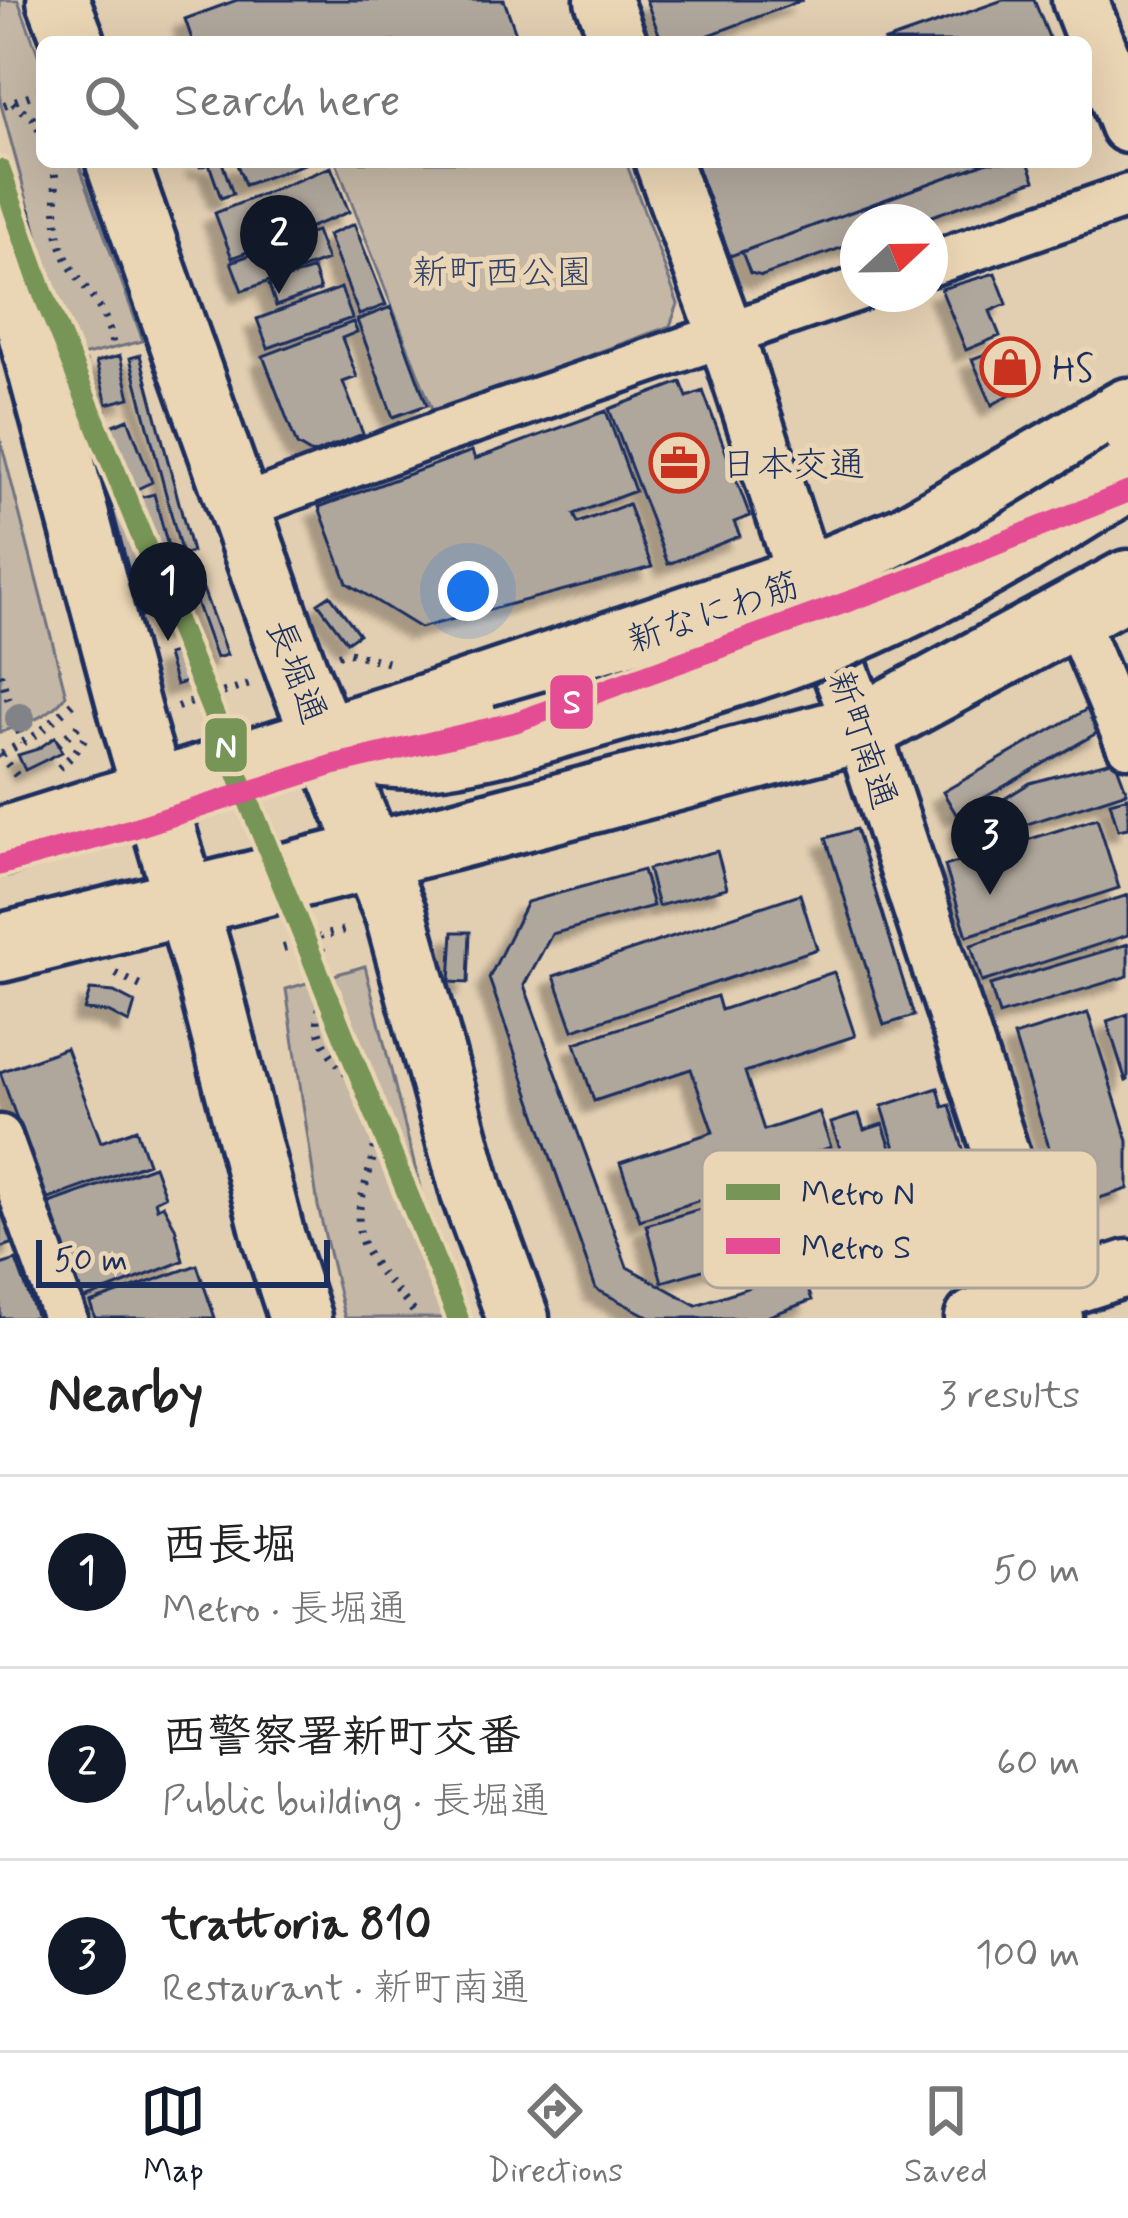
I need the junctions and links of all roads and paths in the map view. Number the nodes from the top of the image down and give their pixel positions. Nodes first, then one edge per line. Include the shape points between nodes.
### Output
1 (603, 0) edge
2 (1080, 0) edge
3 (617, 36) edge
4 (36, 94) edge
5 (36, 124) edge
6 (1128, 125) edge
7 (54, 168) edge
8 (119, 168) edge
9 (665, 168) edge
10 (1128, 196) edge
11 (0, 224) edge
12 (948, 258) edge
13 (840, 295) edge
14 (726, 334) junction
15 (113, 349) dead end
16 (1128, 412) edge
17 (1128, 476) edge
18 (237, 509) junction
19 (806, 580) junction
20 (1101, 599) edge
21 (348, 652) dead end
22 (391, 665) dead end
23 (0, 674) edge
24 (250, 684) dead end
25 (79, 696) dead end
26 (164, 711) dead end
27 (862, 728) junction
28 (325, 741) junction
29 (23, 743) junction
30 (58, 744) dead end
31 (1128, 745) edge
32 (1, 754) edge
33 (61, 767) dead end
34 (20, 780) dead end
35 (155, 796) junction
36 (0, 842) edge
37 (371, 854) junction
38 (186, 901) junction
39 (355, 927) dead end
40 (319, 938) junction
41 (283, 948) dead end
42 (0, 949) edge
43 (118, 974) dead end
44 (146, 988) dead end
45 (0, 1137) edge
46 (999, 1150) edge
47 (1128, 1268) edge
48 (1098, 1283) edge
49 (1087, 1288) edge
50 (1050, 1306) edge
51 (65, 1318) edge
52 (300, 1318) edge
53 (418, 1318) edge
54 (518, 1318) edge
55 (973, 1318) edge

1 - 3 street
2 - 6 street
4 - 5 path via 9,104
7 - 15 path via 63,253 97,301
8 - 18 main road, 長堀通
9 - 14 street, 新町南通
10 - 12 street
11 - 35 main road
13 - 14 street
14 - 18 street
14 - 19 street, 新町南通
16 - 19 main road, 新なにわ筋 via 908,539
17 - 28 main road, bridge via 991,560 779,658 424,757
18 - 28 main road, 長堀通
19 - 27 street, 新町南通
19 - 28 main road, 新なにわ筋
20 - 27 main road
20 - 31 street
21 - 22 path
23 - 29 path
24 - 26 path
25 - 29 path
27 - 37 main road
27 - 46 street, 新町南通
28 - 35 main road, 新なにわ筋
28 - 37 main road, 長堀通
29 - 32 path
30 - 33 path via 87,725
32 - 34 path
35 - 36 main road, 新なにわ筋
35 - 38 main road
37 - 38 main road
37 - 54 main road, 長堀通
38 - 42 main road
38 - 52 main road
39 - 40 path
40 - 41 path
40 - 53 path via 326,978 319,1029 374,1122 374,1160 359,1208 364,1243 380,1276
43 - 44 path
45 - 51 street
47 - 48 street
49 - 50 street
50 - 55 street

